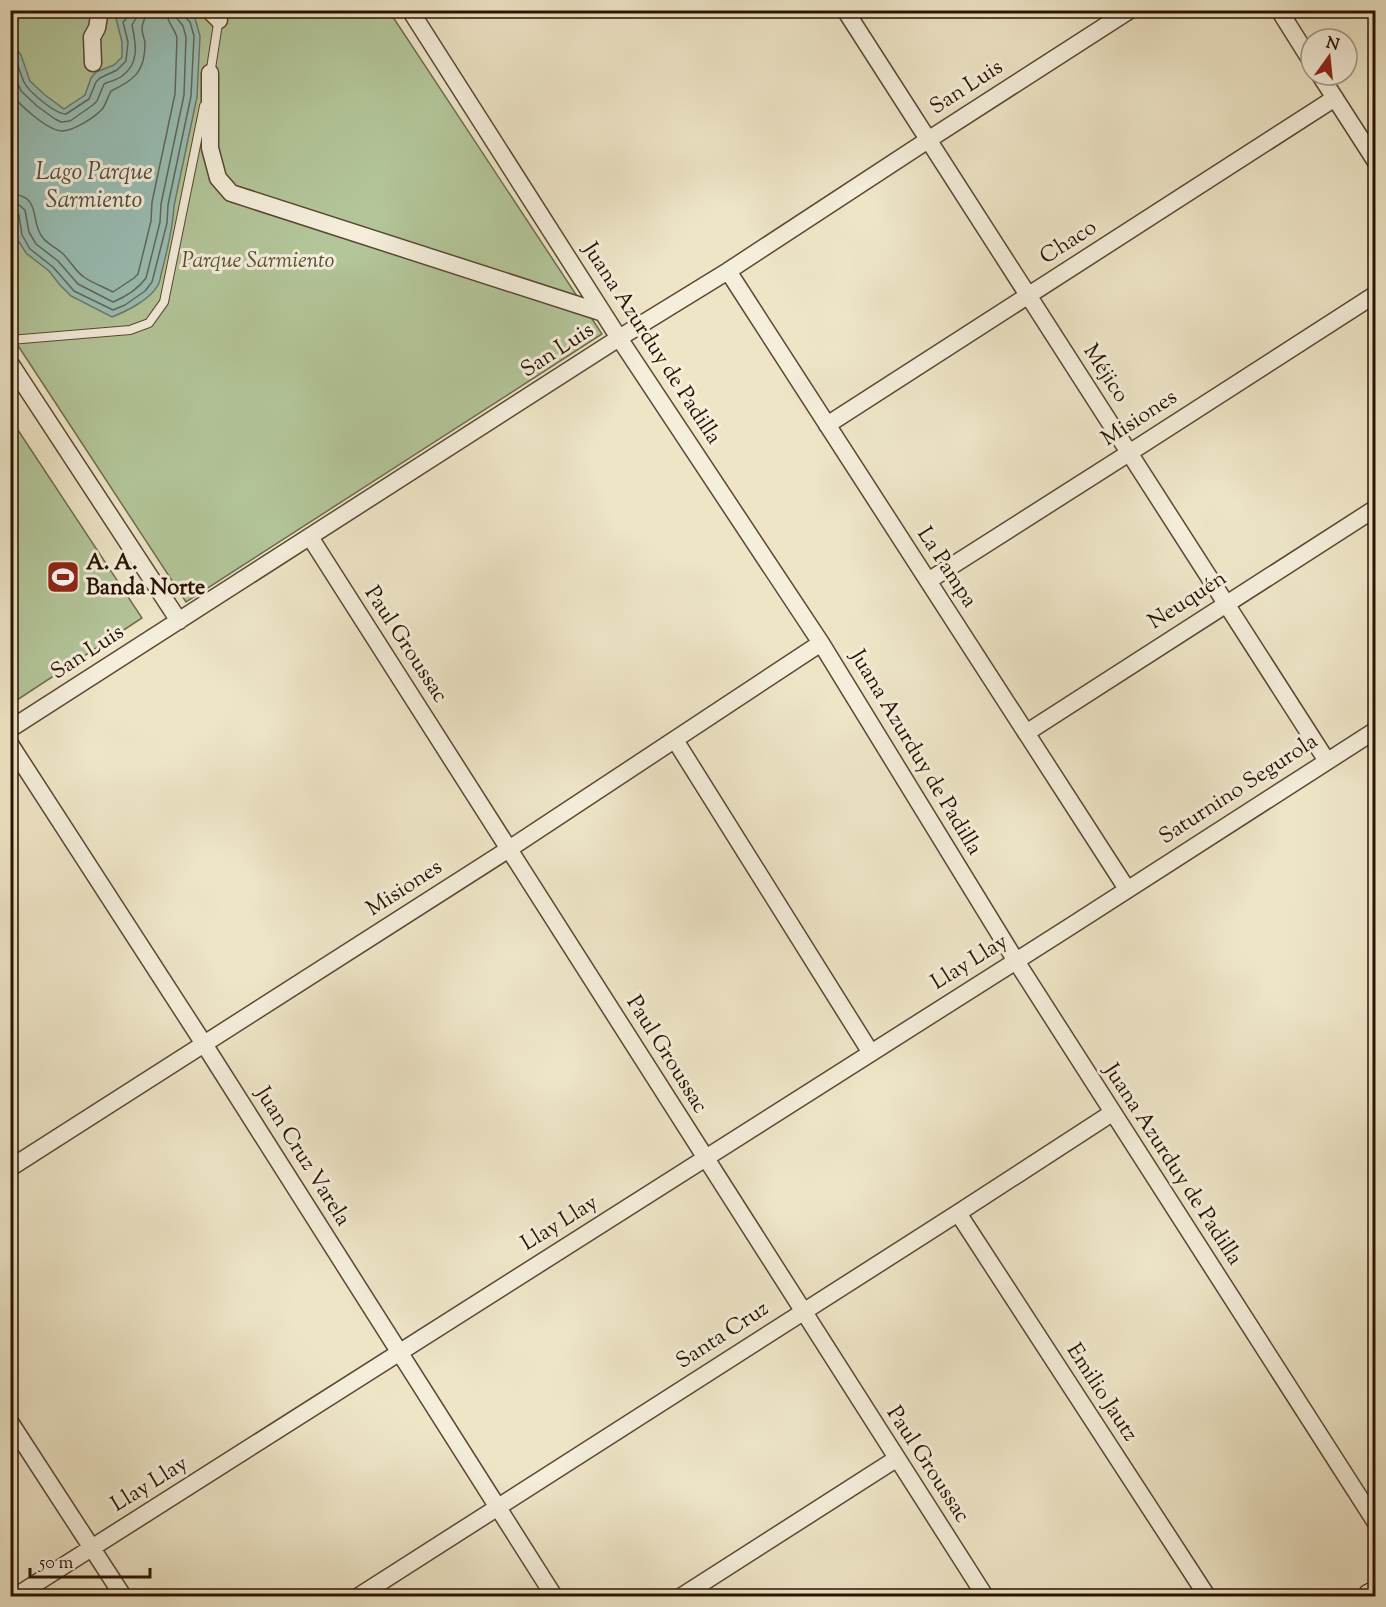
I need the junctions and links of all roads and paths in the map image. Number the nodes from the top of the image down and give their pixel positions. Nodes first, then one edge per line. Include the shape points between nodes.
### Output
1 (100, 10) edge
2 (410, 10) edge
3 (845, 10) edge
4 (1130, 10) edge
5 (1279, 10) edge
6 (216, 14) edge
7 (1299, 42) edge
8 (93, 63) dead end
9 (210, 73) junction
10 (1328, 87) edge
11 (1335, 98) junction
12 (928, 140) junction
13 (1376, 162) edge
14 (728, 270) junction
15 (1376, 294) edge
16 (1028, 296) junction
17 (603, 313) junction
18 (619, 338) junction
19 (10, 340) edge
20 (10, 363) edge
21 (827, 425) junction
22 (1129, 453) junction
23 (1376, 508) edge
24 (310, 537) junction
25 (928, 581) junction
26 (1226, 604) junction
27 (179, 621) junction
28 (821, 643) junction
29 (10, 729) edge
30 (1376, 730) edge
31 (1026, 733) junction
32 (675, 740) junction
33 (10, 744) edge
34 (1327, 761) junction
35 (509, 849) junction
36 (1127, 889) junction
37 (1016, 961) junction
38 (204, 1044) junction
39 (872, 1053) junction
40 (1112, 1113) junction
41 (706, 1158) junction
42 (10, 1168) edge
43 (958, 1213) junction
44 (803, 1311) junction
45 (400, 1353) junction
46 (10, 1422) edge
47 (896, 1459) junction
48 (498, 1507) junction
49 (1376, 1523) edge
50 (92, 1549) junction
51 (1376, 1593) edge
52 (16, 1596) edge
53 (123, 1596) edge
54 (359, 1596) edge
55 (554, 1596) edge
56 (682, 1596) edge
57 (985, 1596) edge
58 (1207, 1596) edge
59 (1370, 1596) edge

1 - 8 street via 92,37
2 - 17 street, Juana Azurduy de Padilla
3 - 12 street, Méjico
4 - 12 street, San Luis
5 - 7 street
6 - 9 lane
9 - 17 street via 210,148 219,178 231,192
9 - 19 lane via 164,302 149,323 130,330
10 - 11 street
11 - 13 street
11 - 16 street, Chaco
12 - 14 street, San Luis
12 - 16 street, Méjico
14 - 18 street, San Luis
14 - 21 street, La Pampa
15 - 22 street, Misiones
16 - 21 street, Chaco
16 - 22 street, Méjico
17 - 18 street, Juana Azurduy de Padilla
18 - 24 street, San Luis
18 - 28 street, Juana Azurduy de Padilla
20 - 27 street
21 - 25 street, La Pampa
22 - 25 street, Misiones
22 - 26 street, Méjico
23 - 26 street, Neuquén
24 - 27 street, San Luis
24 - 35 street, Paul Groussac
25 - 31 street, La Pampa
26 - 31 street, Neuquén
26 - 34 street, Méjico
27 - 29 street, San Luis
28 - 32 street, Misiones
28 - 37 street, Juana Azurduy de Padilla
30 - 34 street, Saturnino Segurola
31 - 36 street, La Pampa
32 - 35 street, Misiones
32 - 39 street
33 - 38 street, Juan Cruz Varela
34 - 36 street, Saturnino Segurola
35 - 38 street, Misiones
35 - 41 street, Paul Groussac
36 - 37 street, Llay Llay
37 - 39 street, Llay Llay
37 - 40 street, Juana Azurduy de Padilla
38 - 42 street, Misiones
38 - 45 street, Juan Cruz Varela
39 - 41 street, Llay Llay
40 - 43 street, Santa Cruz
40 - 49 street, Juana Azurduy de Padilla
41 - 44 street, Paul Groussac
41 - 45 street, Llay Llay
43 - 44 street, Santa Cruz
43 - 58 street, Emilio Jautz
44 - 47 street, Paul Groussac
44 - 48 street, Santa Cruz
45 - 48 street, Juan Cruz Varela
45 - 50 street, Llay Llay
46 - 50 street
47 - 56 street
47 - 57 street, Paul Groussac
48 - 54 street, Santa Cruz
48 - 55 street, Juan Cruz Varela
50 - 52 street, Llay Llay
50 - 53 street
51 - 59 main road

